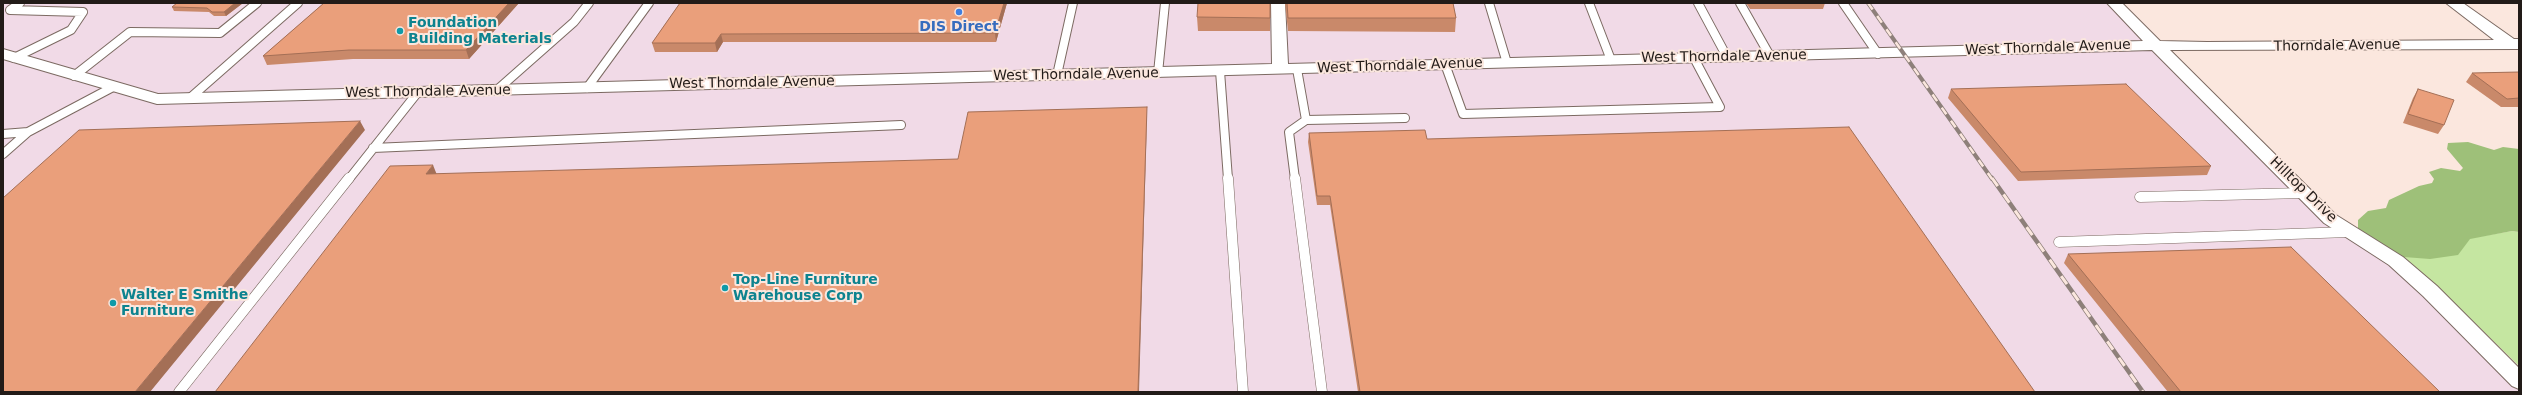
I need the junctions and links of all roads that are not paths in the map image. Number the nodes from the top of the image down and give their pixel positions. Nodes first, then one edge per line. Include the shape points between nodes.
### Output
1 (20, 3) edge
2 (257, 3) edge
3 (298, 3) edge
4 (589, 3) edge
5 (649, 3) edge
6 (1073, 3) edge
7 (1165, 3) edge
8 (1278, 3) edge
9 (1489, 3) edge
10 (1589, 3) edge
11 (1698, 3) edge
12 (1740, 3) edge
13 (1843, 3) edge
14 (2114, 3) edge
15 (2453, 3) edge
16 (6, 10) edge
17 (2515, 44) edge
18 (2155, 45) junction
19 (1878, 54) junction
20 (9, 56) edge
21 (1770, 56) junction
22 (1727, 57) junction
23 (1694, 58) junction
24 (1611, 60) junction
25 (1507, 62) junction
26 (1445, 64) junction
27 (1297, 69) junction
28 (1280, 70) junction
29 (1220, 71) junction
30 (1158, 73) junction
31 (1057, 75) junction
32 (74, 76) junction
33 (113, 87) junction
34 (587, 88) junction
35 (497, 90) junction
36 (418, 92) junction
37 (190, 98) junction
38 (1405, 118) dead end
39 (1306, 120) junction
40 (901, 125) dead end
41 (28, 132) junction
42 (3, 134) edge
43 (373, 148) junction
44 (3, 154) edge
45 (2304, 193) junction
46 (2140, 197) dead end
47 (2351, 232) junction
48 (2059, 242) dead end
49 (2519, 381) edge
50 (179, 392) edge
51 (1243, 392) edge
52 (1322, 392) edge

1 - 16 lane
2 - 32 lane via 220,33 130,32
3 - 37 lane
4 - 35 lane via 574,22
5 - 34 lane
6 - 31 lane
7 - 30 lane
8 - 28 street
9 - 25 lane
10 - 24 lane
11 - 22 lane
12 - 21 lane
13 - 19 lane
14 - 18 street, Hilltop Drive
15 - 17 street
16 - 20 lane via 83,12 71,30
17 - 18 street, Thorndale Avenue via 2214,47
18 - 19 street, West Thorndale Avenue
18 - 45 street, Hilltop Drive
19 - 21 street, West Thorndale Avenue
20 - 32 street, West Thorndale Avenue
21 - 22 street, West Thorndale Avenue
22 - 23 street, West Thorndale Avenue
23 - 24 street, West Thorndale Avenue
23 - 26 lane via 1720,107 1463,114
24 - 25 street, West Thorndale Avenue
25 - 26 street, West Thorndale Avenue
26 - 27 street, West Thorndale Avenue
27 - 28 street, West Thorndale Avenue
27 - 39 lane
28 - 29 street, West Thorndale Avenue
29 - 30 street, West Thorndale Avenue
29 - 51 lane
30 - 31 street, West Thorndale Avenue
31 - 34 street, West Thorndale Avenue
32 - 33 street, West Thorndale Avenue
33 - 37 street, West Thorndale Avenue via 147,98
33 - 41 lane
34 - 35 street, West Thorndale Avenue
35 - 36 street, West Thorndale Avenue
36 - 37 street, West Thorndale Avenue
36 - 43 lane
38 - 39 lane
39 - 52 lane via 1290,132
40 - 43 lane
41 - 42 lane
41 - 44 lane
43 - 50 lane
45 - 46 lane
45 - 47 street, Hilltop Drive via 2330,219
47 - 48 lane
47 - 49 street, Hilltop Drive via 2396,261 2430,291

